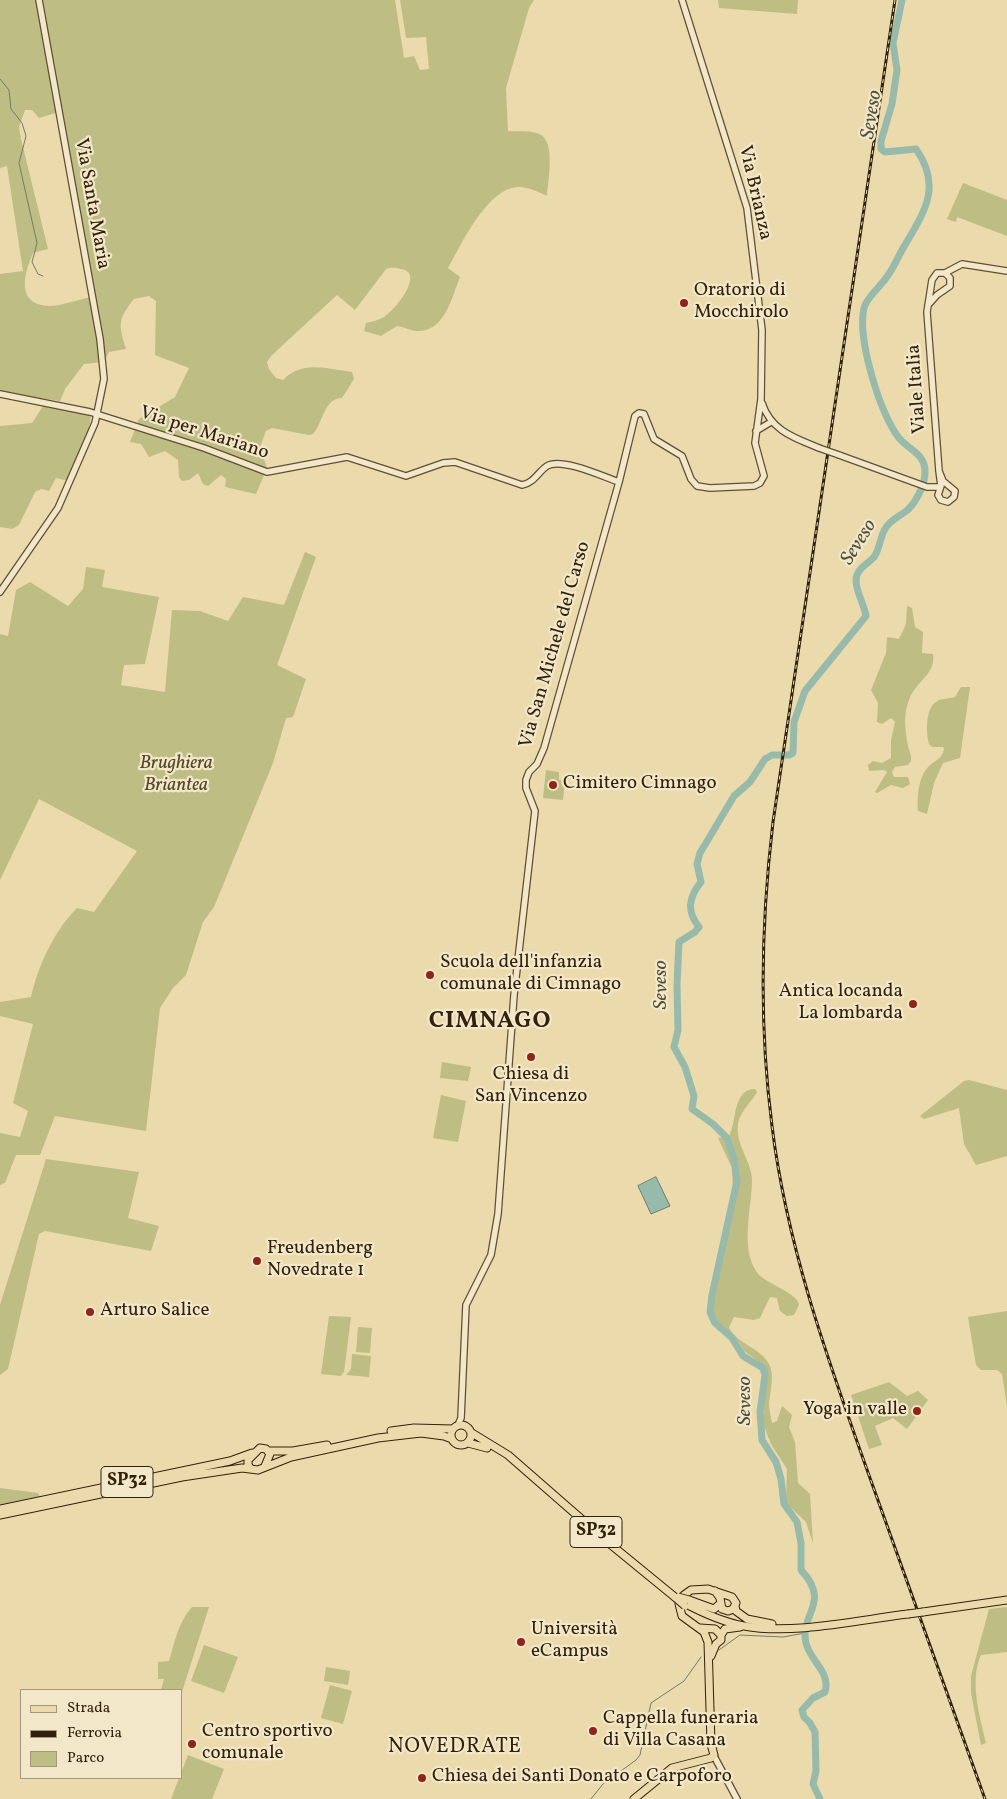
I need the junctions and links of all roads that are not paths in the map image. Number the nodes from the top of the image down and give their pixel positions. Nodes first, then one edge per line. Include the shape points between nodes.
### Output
1 (39, 0) edge
2 (682, 0) edge
3 (1007, 271) edge
4 (948, 276) junction
5 (932, 284) junction
6 (942, 292) junction
7 (928, 305) junction
8 (0, 394) edge
9 (761, 399) junction
10 (97, 414) junction
11 (770, 420) junction
12 (758, 423) junction
13 (756, 431) junction
14 (938, 471) junction
15 (619, 482) junction
16 (948, 485) junction
17 (927, 487) junction
18 (941, 487) junction
19 (939, 497) junction
20 (0, 592) edge
21 (459, 1424) junction
22 (472, 1433) junction
23 (452, 1439) junction
24 (468, 1443) junction
25 (268, 1451) junction
26 (252, 1453) junction
27 (265, 1466) junction
28 (251, 1469) junction
29 (540, 1484) junction
30 (0, 1509) edge
31 (0, 1515) edge
32 (1007, 1600) edge
33 (722, 1601) junction
34 (687, 1603) junction
35 (735, 1606) junction
36 (772, 1624) junction
37 (802, 1626) junction
38 (756, 1628) junction
39 (721, 1635) junction
40 (710, 1638) junction
41 (710, 1753) junction
42 (634, 1799) edge
43 (737, 1799) edge

1 - 10 street, Via Santa Maria via 104,362
2 - 9 street, Via Brianza via 747,208 762,330
3 - 4 street via 971,264 958,265
4 - 5 street via 936,274
4 - 6 street via 950,286
5 - 6 street via 934,289
5 - 7 street, Viale Italia
6 - 7 street
7 - 14 street, Viale Italia
8 - 10 street, Via per Mariano
9 - 11 street
9 - 12 street
10 - 15 street, Via per Mariano via 204,448 266,472 347,457 406,476 449,462 522,485 548,465 558,463
10 - 20 street, Via Santa Maria via 65,494
11 - 12 street
11 - 13 street
11 - 17 street, bridge via 790,436
12 - 13 street
13 - 15 street, Via San Michele del Carso via 756,447 764,473 762,482 754,486 702,488 692,481 682,456 654,438 644,414 637,414
14 - 16 street
14 - 18 street, Viale Italia
15 - 21 street, Via San Michele del Carso via 544,748 526,780 535,811 514,996 499,1204 490,1255 466,1305
16 - 18 street
16 - 19 street via 954,491 953,499 945,502
17 - 18 street
17 - 19 street
18 - 19 street, Viale Italia
21 - 22 main road
21 - 23 main road
21 - 25 main road via 404,1429 293,1451
22 - 24 main road
22 - 29 main road, SP32 via 508,1455
23 - 24 main road via 460,1445
23 - 27 main road, SP32 via 420,1433 385,1437 291,1457
24 - 29 main road, SP32 via 481,1445 503,1456
25 - 26 main road via 261,1448
25 - 27 main road via 270,1458
26 - 28 main road via 248,1462
26 - 30 main road, SP32 via 230,1461
27 - 28 main road, SP32
28 - 31 main road, SP32 via 182,1477
29 - 34 main road, SP32, bridge via 652,1579
32 - 37 main road, SP32, bridge
33 - 34 main road via 714,1609
33 - 35 main road via 734,1599
33 - 35 main road via 724,1610 728,1612
33 - 40 main road via 715,1591 691,1590 679,1604 682,1616
34 - 36 main road, SP32 via 724,1616
34 - 38 main road, SP32 via 719,1619
34 - 40 main road via 710,1620 713,1626
35 - 36 main road via 742,1617
36 - 37 main road, SP32
37 - 38 main road, SP32
38 - 39 main road via 732,1627
39 - 40 main road via 720,1641
39 - 40 main road via 717,1630
40 - 41 main road
41 - 42 main road via 672,1768
41 - 43 street

